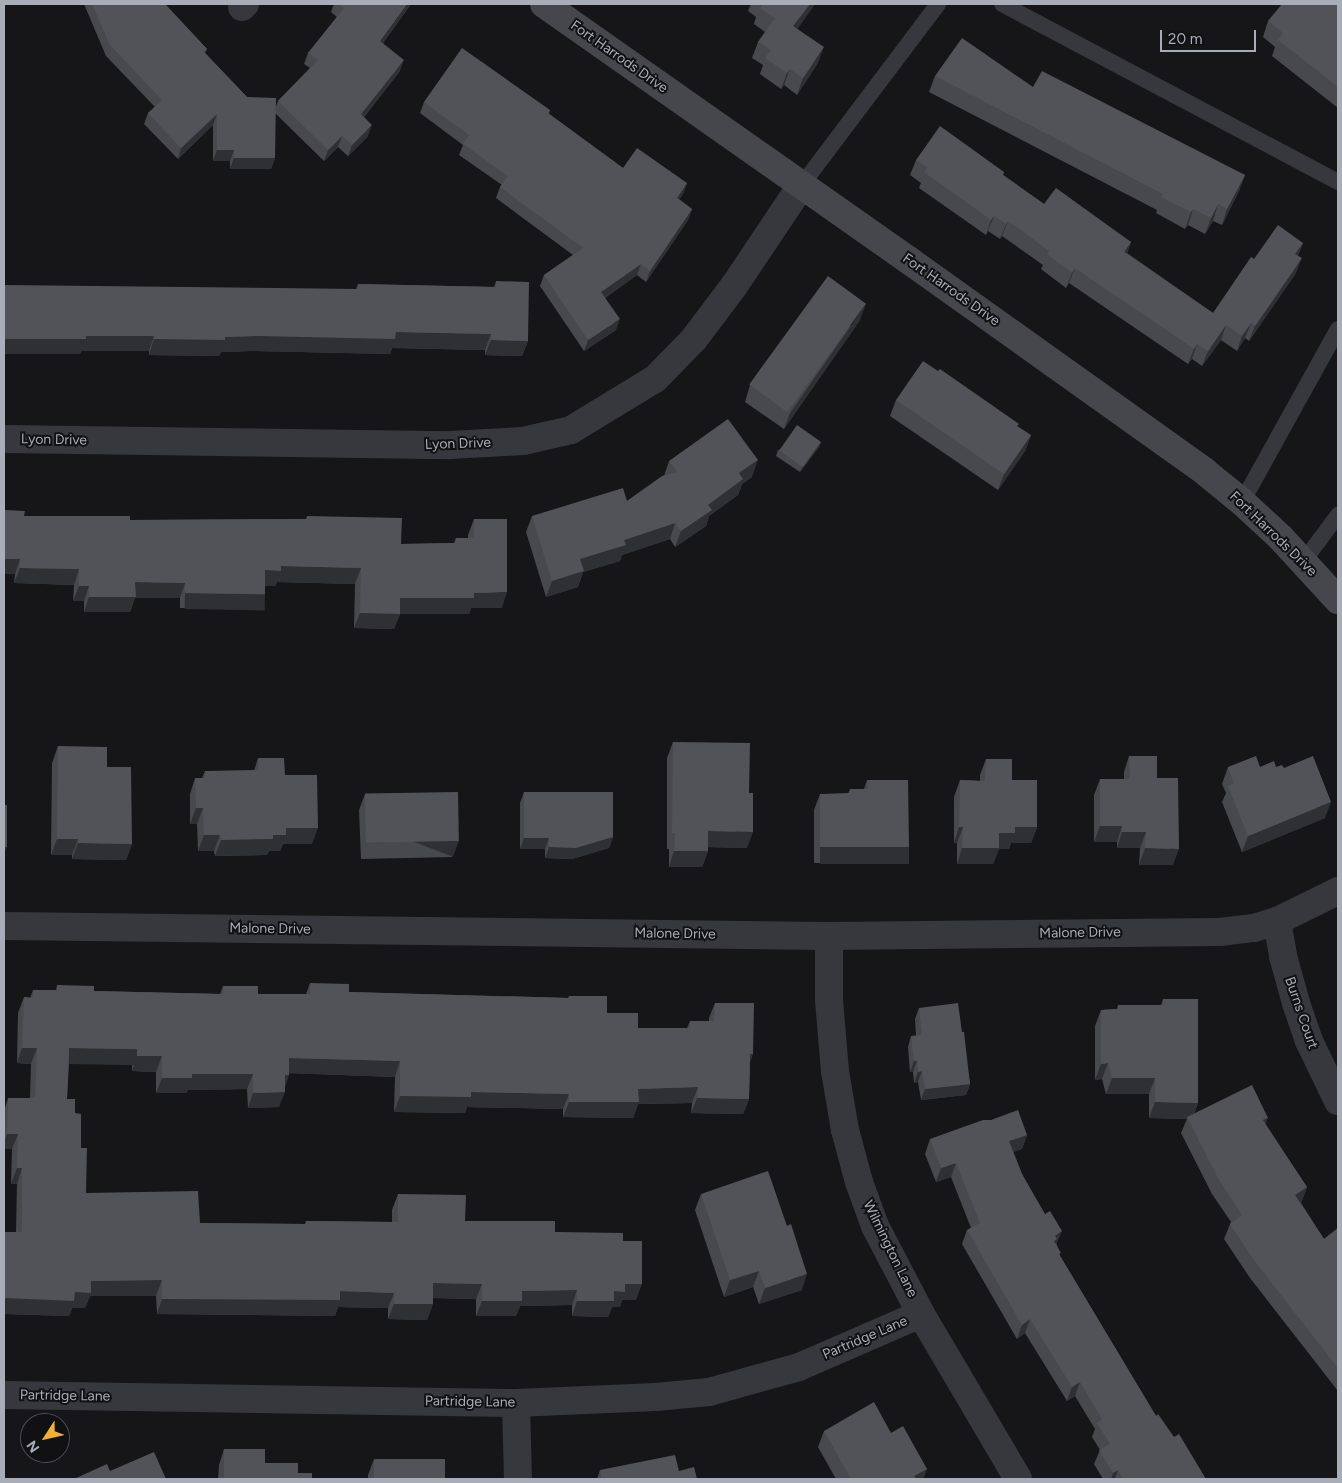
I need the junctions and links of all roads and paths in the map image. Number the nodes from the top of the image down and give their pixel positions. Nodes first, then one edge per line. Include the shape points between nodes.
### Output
1 (544, 4) edge
2 (938, 4) edge
3 (1002, 4) edge
4 (1338, 182) edge
5 (801, 186) junction
6 (1338, 330) edge
7 (4, 439) edge
8 (1242, 502) junction
9 (1338, 515) edge
10 (1303, 562) junction
11 (1338, 600) edge
12 (1338, 891) edge
13 (1276, 921) junction
14 (4, 926) edge
15 (829, 936) junction
16 (1338, 1101) edge
17 (922, 1314) junction
18 (4, 1395) edge
19 (516, 1403) junction
20 (518, 1479) edge
21 (1018, 1479) edge

1 - 5 street, Fort Harrods Drive
2 - 5 lane
3 - 4 lane
5 - 7 street, Lyon Drive via 694,339 655,379 571,430 523,441 450,445
5 - 8 street, Fort Harrods Drive via 1204,471
6 - 8 lane
8 - 10 street, Fort Harrods Drive
9 - 10 lane
10 - 11 street, Fort Harrods Drive
12 - 13 street, Malone Drive
13 - 15 street, Malone Drive via 1254,928 1220,932
13 - 16 street, Burns Court via 1296,1004 1309,1041
14 - 15 street, Malone Drive
15 - 17 street, Wilmington Lane via 829,1000 835,1071 845,1130 859,1182 876,1226
17 - 19 street, Partridge Lane via 799,1367 709,1392
17 - 21 street, Wilmington Lane
18 - 19 street, Partridge Lane
19 - 20 street

